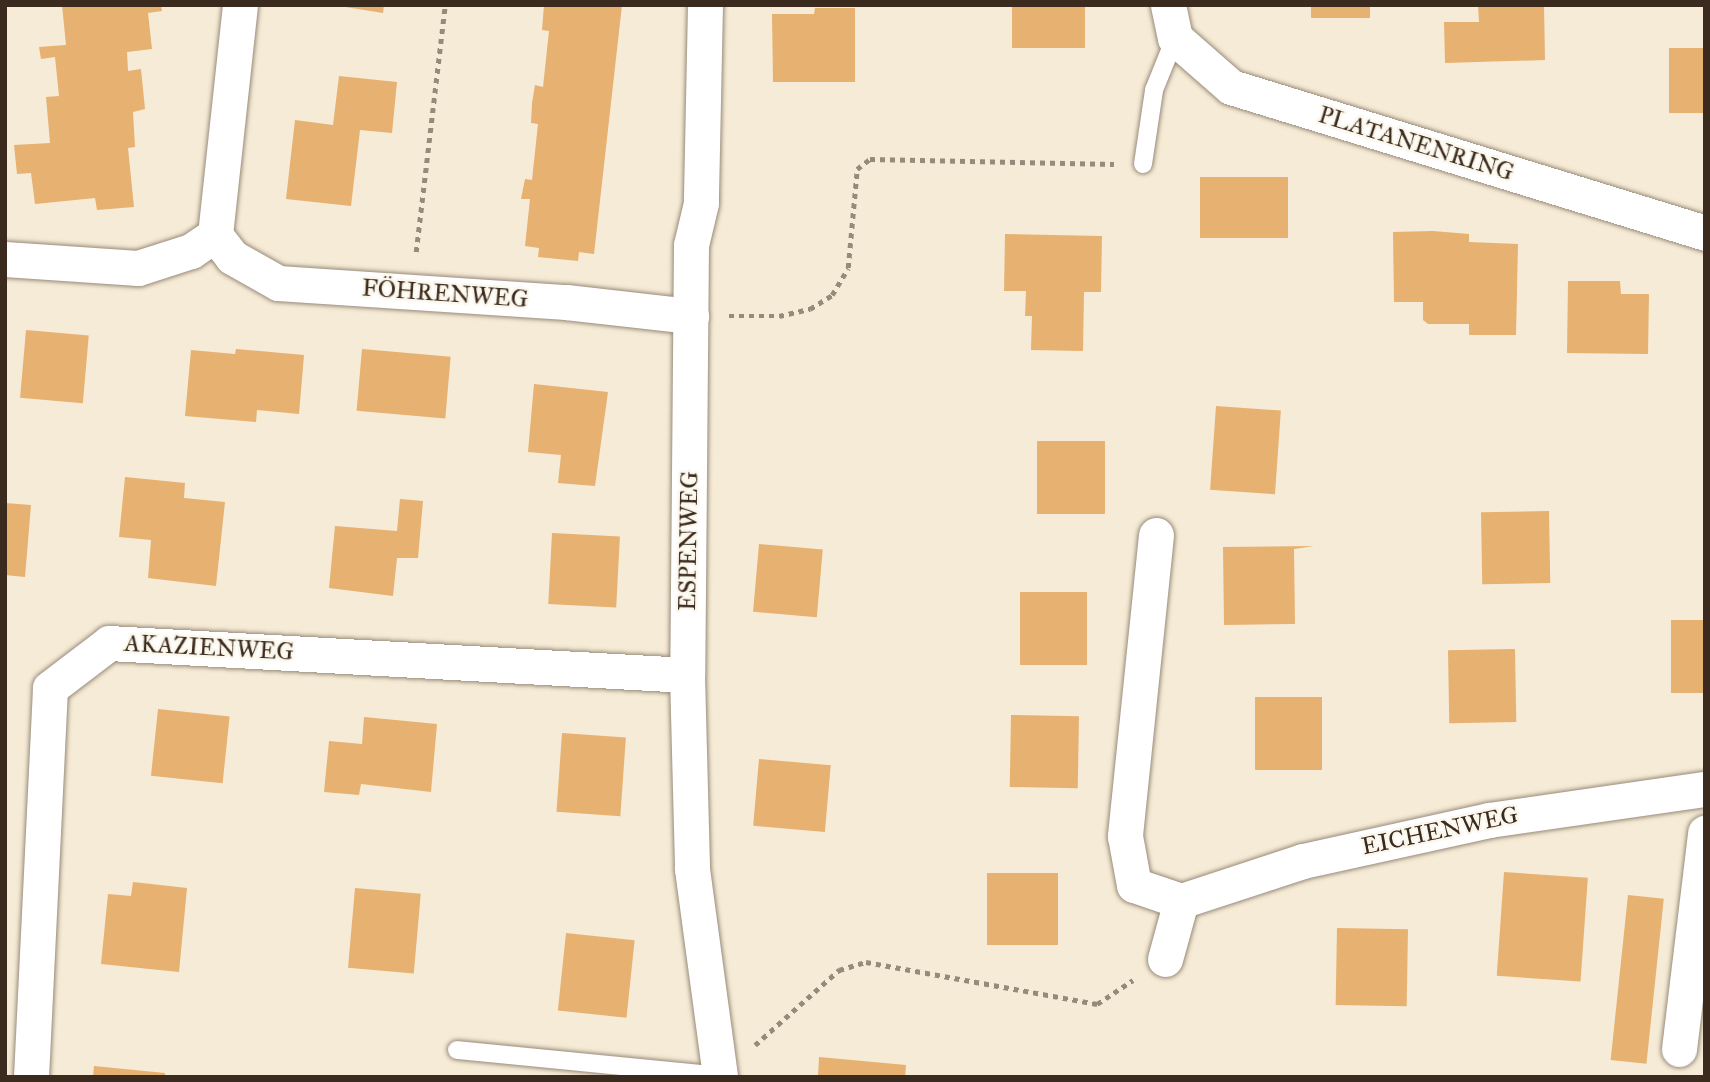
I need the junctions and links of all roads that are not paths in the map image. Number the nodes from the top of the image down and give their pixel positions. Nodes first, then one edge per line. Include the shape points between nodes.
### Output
1 (240, 5) edge
2 (705, 5) edge
3 (1172, 22) edge
4 (1143, 164) road end
5 (1705, 233) edge
6 (215, 235) junction
7 (5, 259) edge
8 (691, 316) junction
9 (1156, 535) dead end
10 (687, 675) junction
11 (1705, 789) edge
12 (1705, 833) edge
13 (1181, 901) junction
14 (1165, 959) road end
15 (1679, 1049) dead end
16 (457, 1050) dead end
17 (720, 1076) edge
18 (31, 1077) edge

1 - 6 street
2 - 8 street, ESPENWEG via 701,203 691,245
3 - 4 lane via 1154,90
3 - 5 street, PLATANENRING via 1231,87
6 - 7 street via 191,251 138,268
6 - 8 street, FÖHRENWEG via 232,257 278,284
8 - 10 street, ESPENWEG
9 - 13 street via 1125,836 1134,885
10 - 17 street, ESPENWEG via 692,869
10 - 18 street, AKAZIENWEG via 109,643 50,688
11 - 13 street, EICHENWEG via 1489,820 1303,860
12 - 15 street
13 - 14 street
16 - 17 lane

